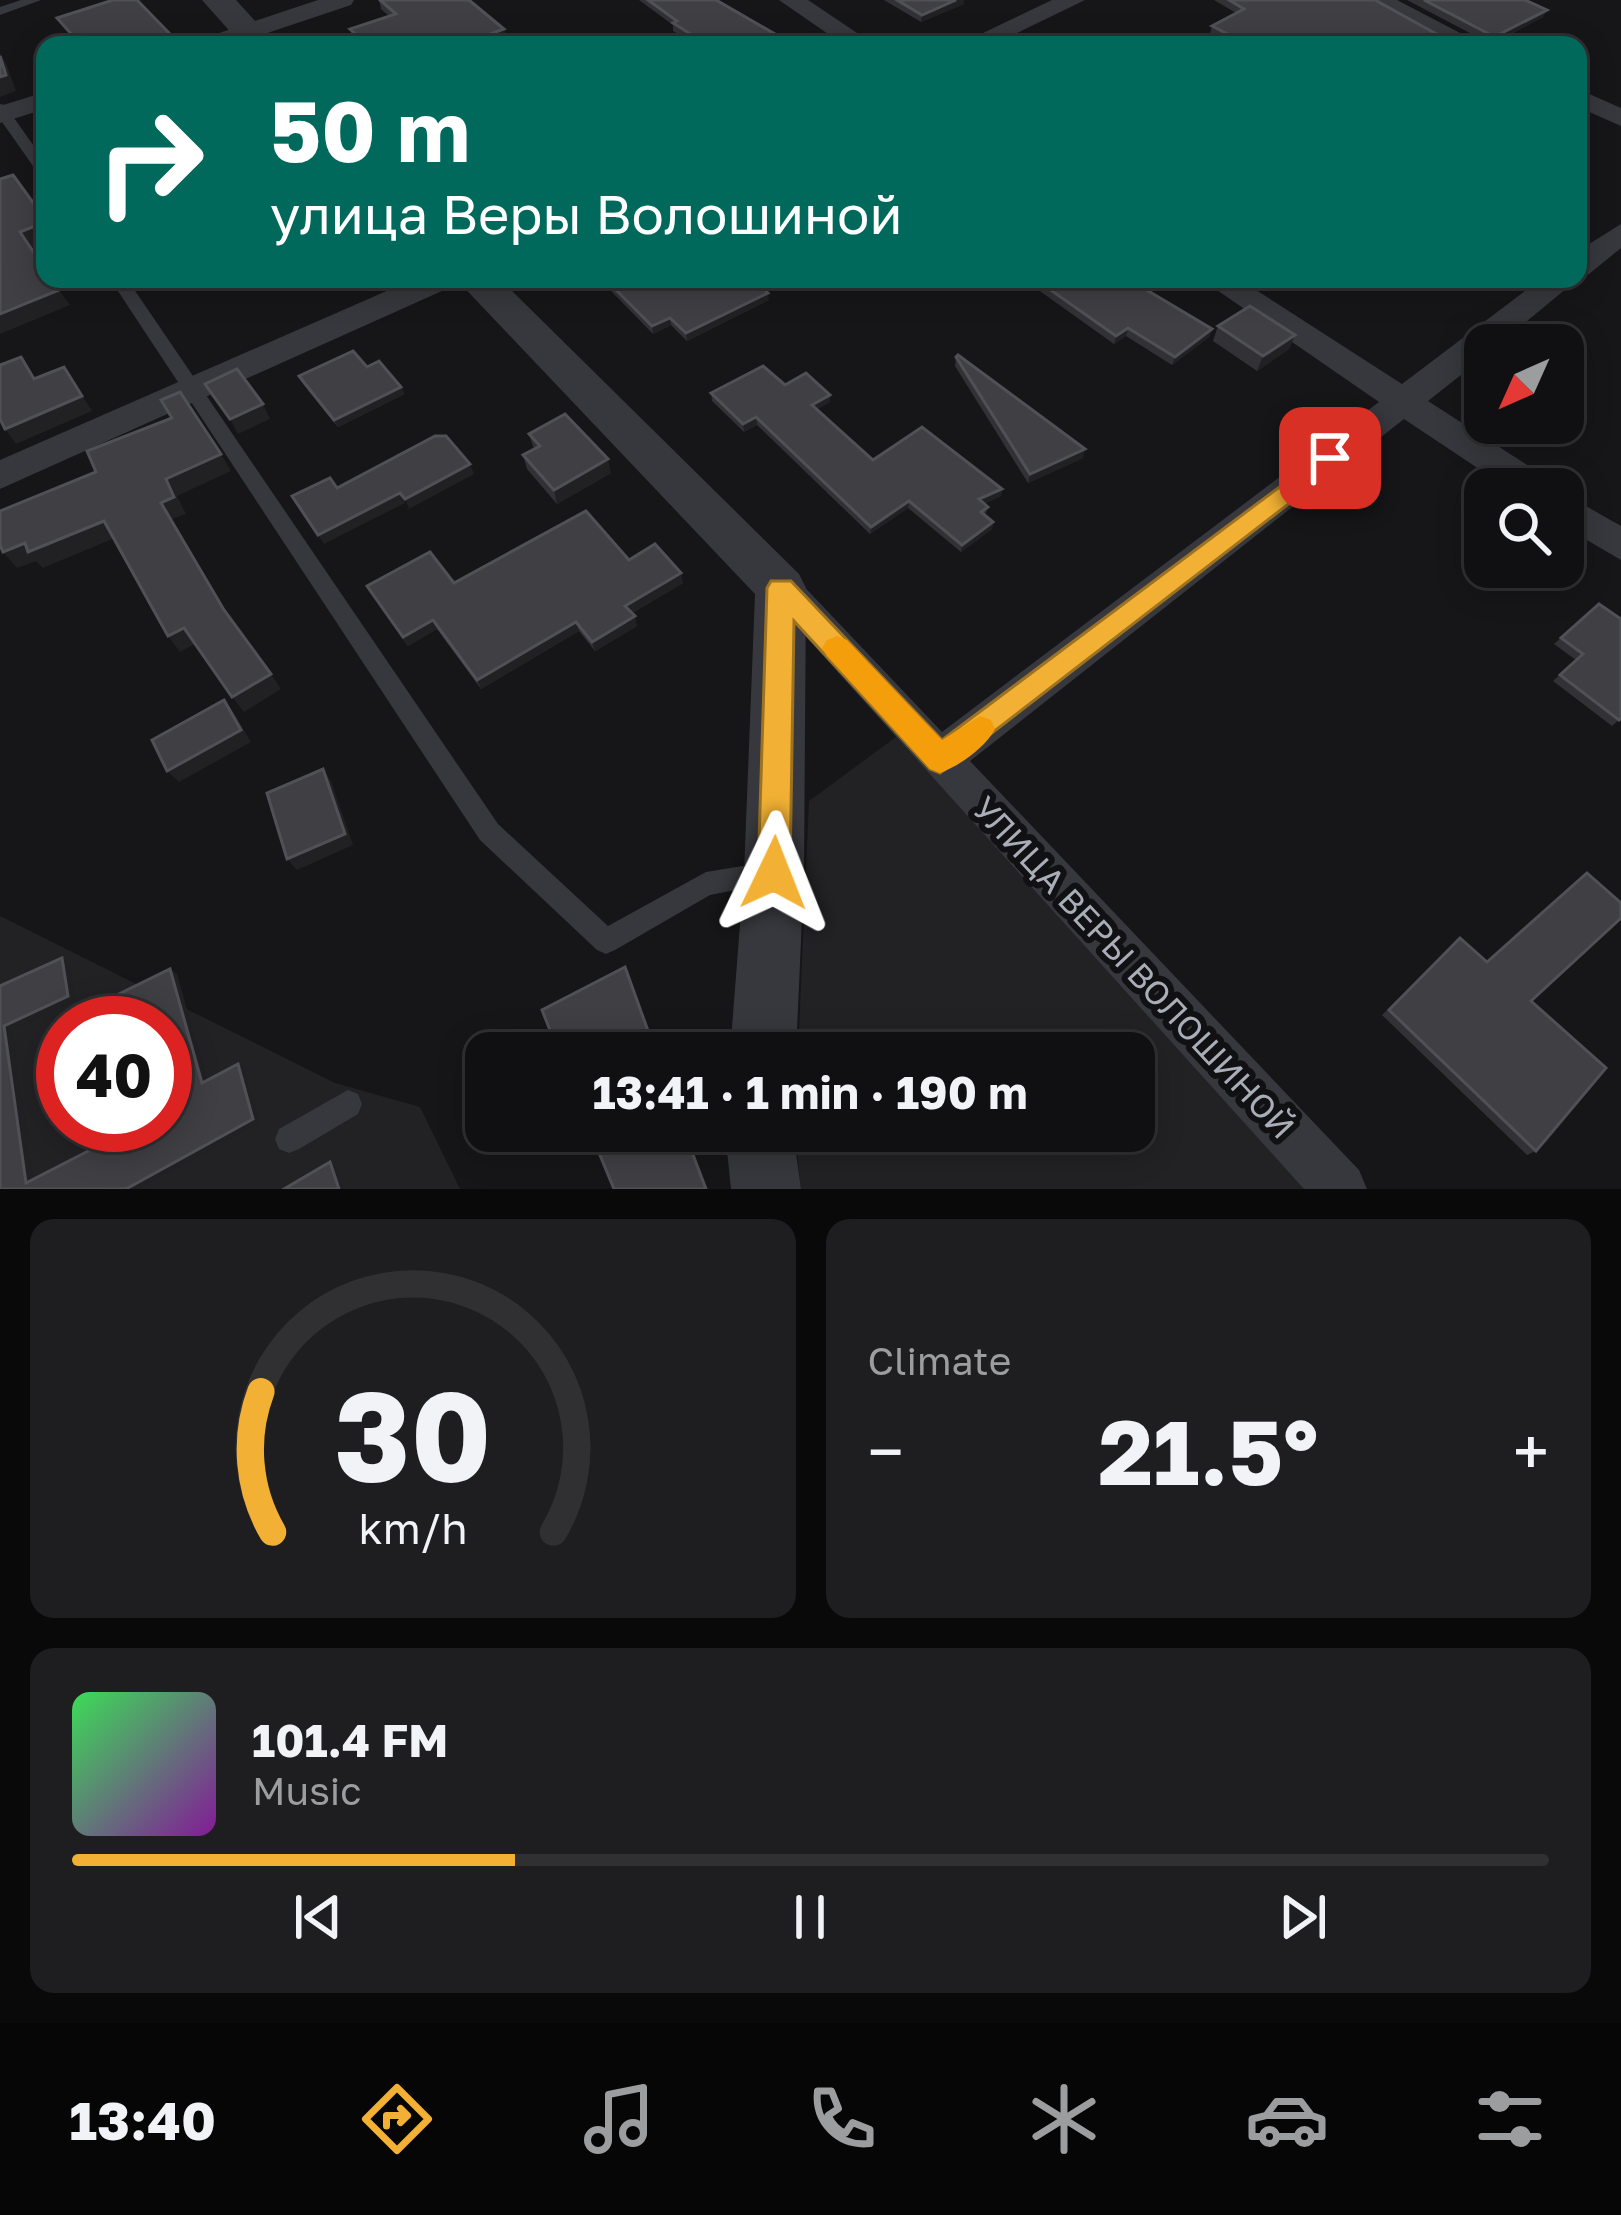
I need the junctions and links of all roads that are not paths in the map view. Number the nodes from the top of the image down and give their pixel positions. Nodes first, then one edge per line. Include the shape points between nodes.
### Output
1 (34, 0) edge
2 (218, 0) edge
3 (342, 0) edge
4 (791, 0) edge
5 (1073, 0) edge
6 (1377, 0) edge
7 (0, 11) edge
8 (252, 36) edge
9 (259, 36) edge
10 (848, 36) edge
11 (991, 36) edge
12 (1451, 36) edge
13 (1587, 101) edge
14 (36, 103) edge
15 (2, 112) edge
16 (1621, 118) edge
17 (36, 160) edge
18 (1621, 233) edge
19 (1587, 260) edge
20 (124, 288) edge
21 (422, 288) edge
22 (485, 288) edge
23 (1231, 288) edge
24 (1550, 288) edge
25 (194, 389) junction
26 (1403, 402) junction
27 (1504, 468) edge
28 (0, 475) edge
29 (1584, 521) edge
30 (1621, 545) edge
31 (781, 588) junction
32 (940, 759) junction
33 (774, 873) junction
34 (764, 1032) edge
35 (348, 1104) dead end
36 (289, 1139) dead end
37 (762, 1152) edge
38 (766, 1189) edge
39 (1340, 1189) edge

1 - 7 lane
2 - 8 street
3 - 9 street
4 - 10 street
5 - 11 street
6 - 12 street
13 - 16 street
14 - 15 street
15 - 17 lane
18 - 19 street
20 - 25 lane
21 - 25 street
22 - 31 street, УЛИЦА ВЕРЫ ВОЛОШИНОЙ
23 - 26 street
24 - 26 street
25 - 28 street
25 - 33 lane via 489,832 606,941 706,884
26 - 27 street
26 - 32 street
29 - 30 street
31 - 32 street, УЛИЦА ВЕРЫ ВОЛОШИНОЙ
31 - 33 street
32 - 39 street, УЛИЦА ВЕРЫ ВОЛОШИНОЙ
33 - 34 street
35 - 36 lane
37 - 38 street

